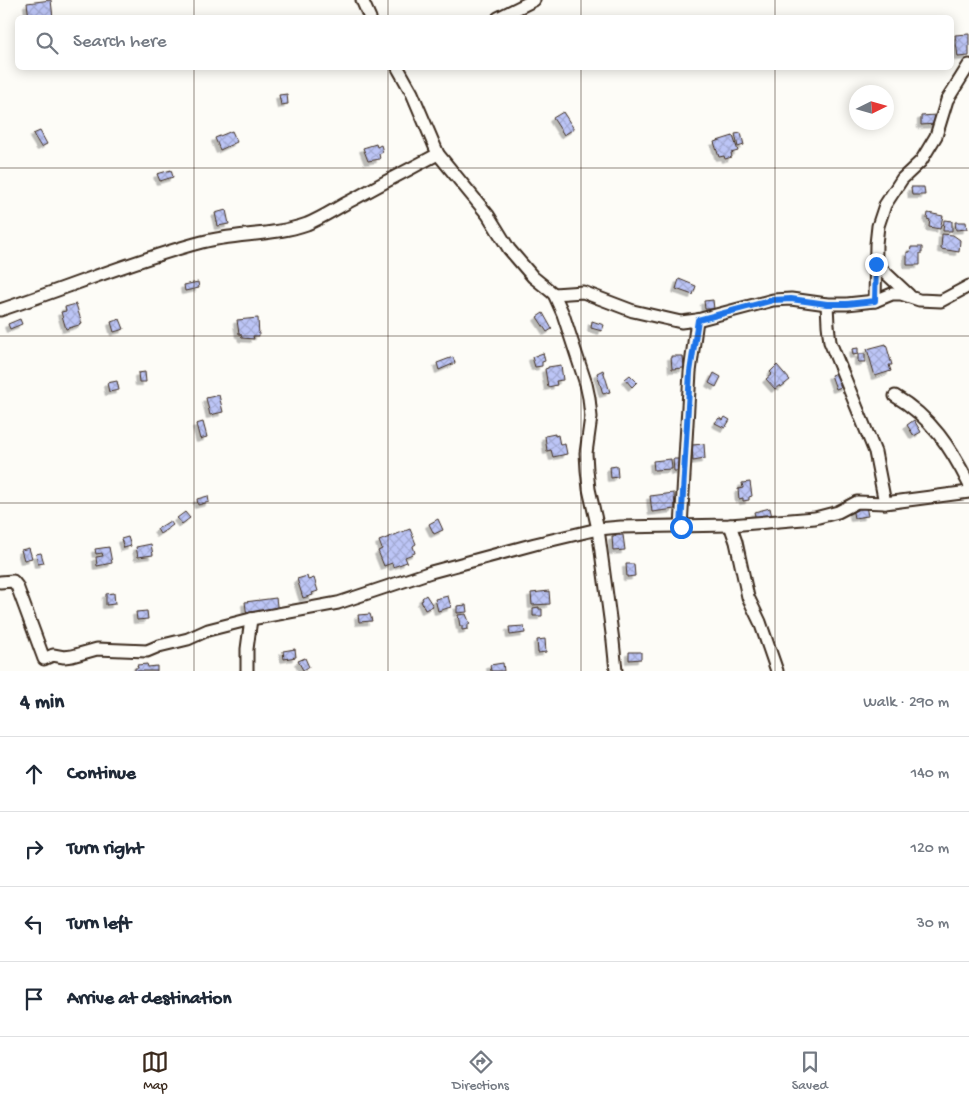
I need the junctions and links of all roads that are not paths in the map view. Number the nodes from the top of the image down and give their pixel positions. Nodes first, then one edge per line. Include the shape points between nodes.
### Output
1 (362, 0) edge
2 (534, 0) edge
3 (369, 15) edge
4 (504, 15) edge
5 (969, 65) edge
6 (399, 70) edge
7 (438, 154) junction
8 (876, 264) junction
9 (969, 286) edge
10 (554, 294) junction
11 (909, 296) junction
12 (875, 301) junction
13 (827, 304) junction
14 (0, 310) edge
15 (698, 320) junction
16 (895, 396) dead end
17 (969, 484) edge
18 (969, 492) edge
19 (885, 504) junction
20 (593, 512) junction
21 (730, 525) junction
22 (681, 527) junction
23 (598, 529) junction
24 (578, 533) junction
25 (0, 582) edge
26 (250, 619) junction
27 (247, 671) edge
28 (616, 671) edge
29 (777, 671) edge

1 - 3 street
2 - 4 street
5 - 8 street via 947,100 936,136 921,161 902,179 885,205 878,226
6 - 7 street
7 - 10 street via 488,215 509,249 533,277
7 - 14 street via 304,225 204,242 129,264
8 - 11 street
8 - 12 street
9 - 11 street via 941,301
10 - 15 street via 583,292 633,311 674,321
10 - 20 street via 589,398 591,417 586,452
11 - 12 street via 892,294
12 - 13 street
13 - 15 street via 773,300
13 - 19 street via 830,342 875,452
15 - 22 street via 690,372
16 - 17 street via 912,406 931,424
18 - 19 street
19 - 21 street via 857,502 838,512 815,518
20 - 23 street
20 - 24 street
21 - 22 street
21 - 29 street via 748,597
22 - 23 street
23 - 24 street
23 - 28 street
24 - 26 street via 431,572 338,603
25 - 26 street via 13,581 18,586 44,660 53,655 72,656 97,649 146,651
26 - 27 street

